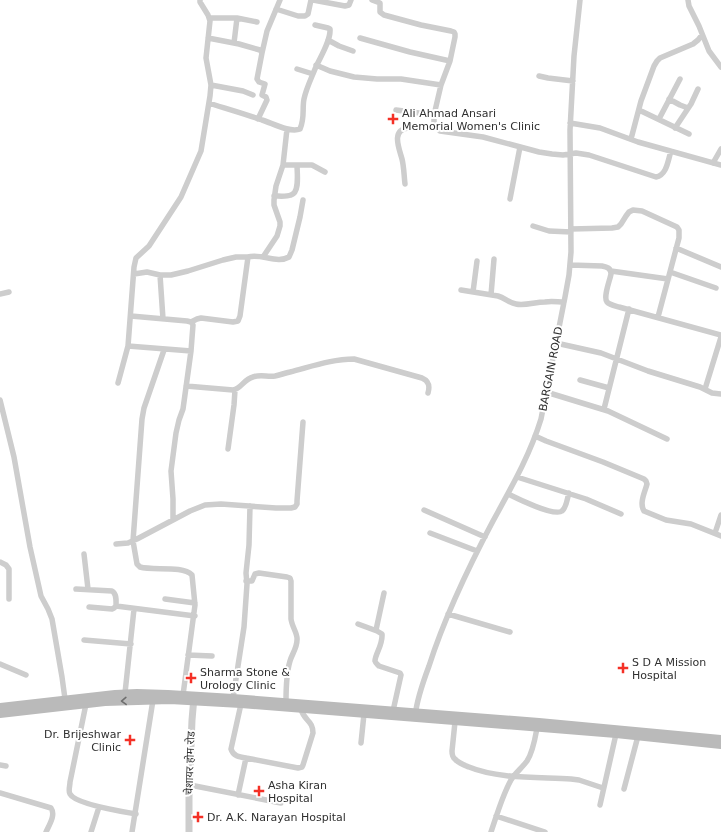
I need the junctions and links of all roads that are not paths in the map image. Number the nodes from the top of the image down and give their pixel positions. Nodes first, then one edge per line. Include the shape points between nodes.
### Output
1 (200, 0) edge
2 (280, 0) edge
3 (312, 0) edge
4 (351, 0) edge
5 (372, 0) edge
6 (580, 0) edge
7 (688, 0) edge
8 (276, 9) junction
9 (210, 18) junction
10 (237, 18) junction
11 (257, 22) dead end
12 (314, 25) dead end
13 (702, 35) junction
14 (208, 38) junction
15 (360, 38) dead end
16 (328, 40) junction
17 (234, 43) junction
18 (353, 51) dead end
19 (262, 53) junction
20 (450, 61) junction
21 (316, 65) junction
22 (721, 67) edge
23 (297, 69) dead end
24 (313, 74) junction
25 (539, 76) dead end
26 (680, 79) dead end
27 (572, 80) junction
28 (211, 85) junction
29 (441, 85) junction
30 (698, 89) dead end
31 (253, 95) dead end
32 (669, 99) junction
33 (209, 103) junction
34 (688, 108) junction
35 (396, 110) dead end
36 (639, 110) junction
37 (434, 115) junction
38 (258, 119) junction
39 (659, 119) junction
40 (570, 123) junction
41 (437, 128) junction
42 (675, 128) junction
43 (287, 129) junction
44 (689, 134) dead end
45 (631, 139) junction
46 (520, 147) junction
47 (721, 149) edge
48 (671, 151) junction
49 (570, 154) junction
50 (713, 163) junction
51 (283, 165) junction
52 (297, 165) junction
53 (721, 165) edge
54 (325, 172) dead end
55 (406, 184) dead end
56 (274, 196) junction
57 (510, 199) dead end
58 (303, 200) dead end
59 (533, 226) dead end
60 (571, 230) junction
61 (676, 248) junction
62 (248, 257) junction
63 (263, 257) junction
64 (494, 259) dead end
65 (477, 261) dead end
66 (570, 265) junction
67 (721, 267) edge
68 (611, 271) junction
69 (670, 272) junction
70 (134, 274) junction
71 (160, 275) junction
72 (668, 279) junction
73 (716, 288) dead end
74 (461, 290) dead end
75 (9, 292) dead end
76 (473, 292) junction
77 (0, 294) edge
78 (491, 295) junction
79 (564, 302) junction
80 (629, 309) junction
81 (131, 316) junction
82 (658, 317) junction
83 (163, 319) junction
84 (191, 322) junction
85 (721, 336) edge
86 (556, 343) junction
87 (128, 346) junction
88 (164, 350) junction
89 (191, 351) junction
90 (616, 360) junction
91 (580, 380) dead end
92 (118, 383) dead end
93 (186, 386) junction
94 (609, 388) junction
95 (705, 389) junction
96 (235, 390) junction
97 (546, 392) junction
98 (428, 393) dead end
99 (721, 394) edge
100 (0, 400) edge
101 (604, 409) junction
102 (303, 422) dead end
103 (535, 436) junction
104 (667, 439) dead end
105 (228, 450) dead end
106 (517, 477) junction
107 (569, 493) junction
108 (508, 494) junction
109 (250, 506) junction
110 (424, 510) dead end
111 (621, 514) dead end
112 (721, 515) edge
113 (173, 520) junction
114 (430, 533) dead end
115 (715, 533) junction
116 (721, 536) edge
117 (485, 538) junction
118 (133, 541) junction
119 (116, 544) dead end
120 (477, 551) junction
121 (84, 554) dead end
122 (0, 562) edge
123 (246, 581) junction
124 (76, 589) dead end
125 (88, 589) junction
126 (384, 593) dead end
127 (9, 599) dead end
128 (165, 599) dead end
129 (195, 603) junction
130 (116, 606) junction
131 (88, 607) dead end
132 (134, 609) junction
133 (448, 614) junction
134 (194, 616) junction
135 (358, 624) dead end
136 (376, 630) junction
137 (510, 632) dead end
138 (84, 640) dead end
139 (131, 644) junction
140 (188, 655) junction
141 (212, 656) dead end
142 (0, 664) edge
143 (26, 675) dead end
144 (125, 693) junction
145 (183, 695) junction
146 (194, 698) junction
147 (233, 698) junction
148 (65, 700) junction
149 (153, 700) junction
150 (286, 702) junction
151 (86, 704) junction
152 (241, 704) junction
153 (0, 707) edge
154 (301, 709) junction
155 (393, 711) junction
156 (0, 714) edge
157 (364, 714) junction
158 (415, 716) junction
159 (455, 722) junction
160 (537, 728) junction
161 (616, 734) junction
162 (638, 736) junction
163 (721, 739) edge
164 (361, 743) dead end
165 (721, 745) edge
166 (246, 758) junction
167 (514, 776) junction
168 (190, 785) junction
169 (603, 788) junction
170 (624, 788) dead end
171 (0, 793) edge
172 (238, 795) junction
173 (282, 804) dead end
174 (600, 805) dead end
175 (99, 807) junction
176 (136, 814) junction
177 (496, 816) junction
178 (46, 832) edge
179 (91, 832) edge
180 (132, 832) edge
181 (189, 832) edge
182 (491, 832) edge
183 (545, 832) edge

1 - 9 street
2 - 8 street
3 - 4 street via 345,6 349,5
3 - 8 street via 306,16
5 - 20 street via 380,3 380,12 384,16 454,32
6 - 27 street, BARGAIN ROAD
7 - 13 street
8 - 19 street
9 - 10 street
9 - 14 street
10 - 11 street
10 - 17 street
12 - 16 street via 330,29
13 - 22 street via 709,51
13 - 36 street via 693,44 657,61
14 - 17 street
14 - 28 street via 206,58
15 - 20 street
16 - 18 street
16 - 21 street
17 - 19 street via 260,50
19 - 38 street via 257,79 265,84 262,95 267,100
20 - 29 street
21 - 24 street
21 - 29 street via 354,77 377,80 401,79
23 - 24 street
24 - 43 street via 304,99 302,127 298,130
25 - 27 street
26 - 32 street
27 - 40 street, BARGAIN ROAD
28 - 31 street
28 - 33 street
29 - 37 street
30 - 34 street
32 - 34 street
32 - 39 street
33 - 38 street
33 - 70 street via 201,151 185,191 149,246 136,258
34 - 42 street
35 - 37 street
36 - 39 street
36 - 45 street
37 - 41 street via 434,124
38 - 43 street
39 - 42 street
40 - 45 street via 600,128
40 - 49 street, BARGAIN ROAD
41 - 46 street via 440,131
41 - 55 street via 408,128 398,134
42 - 44 street
43 - 51 street
45 - 48 street
46 - 49 street via 545,153
46 - 57 street
47 - 50 street
48 - 49 street via 663,174 659,176 589,156
48 - 50 street
49 - 60 street, BARGAIN ROAD
50 - 53 street
51 - 52 street
51 - 56 street
52 - 54 street via 312,165
52 - 56 street via 295,192 291,195
56 - 63 street via 280,226 277,236
58 - 63 street via 289,257 282,260
59 - 60 street via 550,231
60 - 61 street via 618,227 629,212 638,210 677,227 679,238
60 - 66 street, BARGAIN ROAD
61 - 67 street
61 - 69 street
62 - 63 street
62 - 71 street via 229,258 177,274
62 - 84 street via 238,321 201,318
64 - 78 street
65 - 76 street
66 - 68 street via 607,267
66 - 79 street, BARGAIN ROAD
68 - 72 street
68 - 80 street via 606,301
69 - 72 street
69 - 73 street
70 - 71 street via 147,272
70 - 81 street
71 - 83 street
72 - 82 street
74 - 76 street
75 - 77 street
76 - 78 street
78 - 79 street via 524,305
79 - 86 street, BARGAIN ROAD
80 - 82 street
80 - 90 street
81 - 83 street
81 - 87 street
82 - 85 street
83 - 84 street
84 - 89 street
85 - 95 street
86 - 90 street via 601,353
86 - 97 street, BARGAIN ROAD
87 - 88 street
87 - 92 street
88 - 89 street
88 - 118 street via 142,419
89 - 93 street
90 - 94 street
90 - 95 street
91 - 94 street
93 - 96 street
93 - 113 street via 171,471
94 - 101 street
95 - 99 street
96 - 98 street via 250,377 274,376 324,363 354,359 422,378 428,382
96 - 105 street
97 - 101 street
97 - 103 street, BARGAIN ROAD
100 - 148 street via 13,451 31,555 41,596 52,619
101 - 104 street
102 - 109 street via 297,504 291,508
103 - 106 street, BARGAIN ROAD
103 - 115 street via 644,479 647,484 642,505 644,511 666,520 691,524
106 - 107 street
106 - 108 street, BARGAIN ROAD
107 - 108 street via 564,508 559,513
107 - 111 street
108 - 117 street, BARGAIN ROAD
109 - 113 street via 205,505
109 - 123 street
110 - 117 street
112 - 115 street
113 - 118 street
114 - 120 street
115 - 116 street
117 - 120 street, BARGAIN ROAD
118 - 119 street
118 - 129 street via 138,566 191,573
120 - 133 street, BARGAIN ROAD
121 - 125 street
122 - 127 street via 9,569
123 - 147 street via 244,627
123 - 150 street via 252,581 255,574 259,573 287,577 291,581 291,619 298,640 290,661
124 - 125 street
125 - 130 street via 114,592
126 - 136 street
128 - 129 street
129 - 134 street
130 - 131 street via 112,609
130 - 132 street
132 - 134 street
132 - 139 street
133 - 137 street
133 - 158 street, BARGAIN ROAD via 417,701
134 - 140 street
135 - 136 street
136 - 155 street via 382,634 376,664 401,675
138 - 139 street
139 - 144 street
140 - 141 street
140 - 145 street
142 - 143 street
144 - 145 main road
144 - 148 main road
145 - 146 main road
146 - 147 main road
146 - 149 main road
146 - 152 main road
146 - 168 street, चेशायर होम रोड
147 - 150 main road
148 - 153 main road
149 -> 151 main road
149 - 176 street
150 - 155 main road
151 - 156 main road
151 - 175 street via 69,792 74,799
152 - 154 main road
152 - 166 street via 232,752
154 - 157 main road
154 - 166 street via 313,728 302,767
155 - 158 main road
157 - 158 main road
157 - 164 street
158 - 159 main road
158 - 163 main road via 539,722
159 - 160 main road
159 - 167 street via 452,751 454,759 476,770
160 - 161 main road
160 - 167 street via 530,756
161 - 162 main road
161 - 169 street
162 - 165 main road
162 - 170 street
166 - 172 street
167 - 169 street via 579,780
167 - 177 street
168 - 172 street
168 - 181 street, चेशायर होम रोड
169 - 174 street
171 - 178 street via 51,808 54,813
172 - 173 street
175 - 176 street
175 - 179 street
176 - 180 street
177 - 182 street
177 - 183 street

